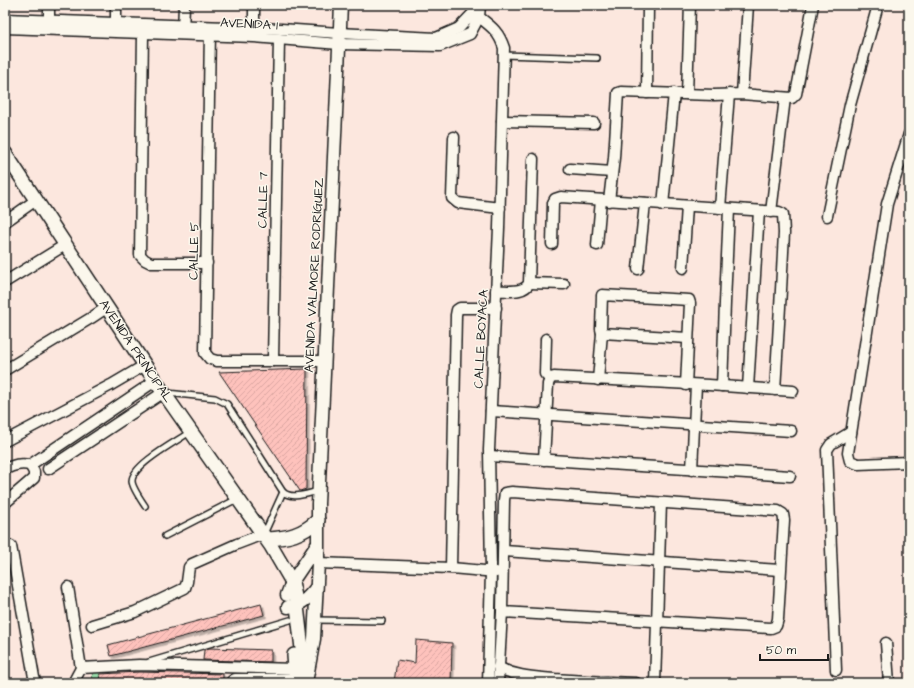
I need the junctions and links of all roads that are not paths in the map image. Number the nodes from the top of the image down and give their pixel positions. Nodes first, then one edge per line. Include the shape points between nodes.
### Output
1 (49, 5) edge
2 (116, 5) edge
3 (184, 5) edge
4 (254, 5) edge
5 (341, 5) edge
6 (480, 5) edge
7 (648, 5) edge
8 (690, 5) edge
9 (748, 5) edge
10 (813, 5) edge
11 (878, 5) edge
12 (479, 17) junction
13 (5, 19) edge
14 (49, 24) junction
15 (5, 28) edge
16 (115, 28) junction
17 (254, 28) junction
18 (183, 30) junction
19 (210, 31) junction
20 (143, 33) junction
21 (279, 39) junction
22 (339, 39) junction
23 (504, 55) junction
24 (597, 58) dead end
25 (647, 93) junction
26 (674, 94) junction
27 (687, 94) junction
28 (729, 94) junction
29 (742, 94) junction
30 (785, 98) junction
31 (502, 120) junction
32 (594, 123) dead end
33 (909, 134) edge
34 (454, 137) dead end
35 (5, 153) edge
36 (533, 159) dead end
37 (570, 170) dead end
38 (612, 172) junction
39 (36, 200) junction
40 (605, 201) junction
41 (645, 203) junction
42 (663, 205) junction
43 (687, 206) junction
44 (500, 208) junction
45 (725, 209) junction
46 (759, 211) junction
47 (772, 212) junction
48 (827, 216) dead end
49 (5, 222) edge
50 (552, 244) dead end
51 (65, 245) junction
52 (597, 245) dead end
53 (207, 263) junction
54 (682, 268) dead end
55 (638, 269) dead end
56 (5, 282) edge
57 (529, 283) junction
58 (564, 284) dead end
59 (496, 291) junction
60 (106, 308) junction
61 (496, 308) junction
62 (602, 333) junction
63 (688, 338) junction
64 (546, 339) dead end
65 (273, 361) junction
66 (325, 361) junction
67 (145, 365) junction
68 (5, 370) edge
69 (154, 379) junction
70 (550, 379) junction
71 (598, 380) junction
72 (691, 385) junction
73 (722, 386) junction
74 (748, 388) junction
75 (775, 390) junction
76 (164, 392) junction
77 (793, 392) dead end
78 (491, 411) junction
79 (546, 415) junction
80 (694, 425) junction
81 (791, 431) dead end
82 (191, 432) junction
83 (851, 432) junction
84 (5, 441) edge
85 (490, 456) junction
86 (544, 460) junction
87 (909, 462) edge
88 (30, 465) junction
89 (5, 469) edge
90 (48, 469) dead end
91 (692, 470) junction
92 (790, 476) dead end
93 (319, 491) junction
94 (283, 492) junction
95 (238, 498) junction
96 (5, 503) edge
97 (661, 503) junction
98 (145, 506) dead end
99 (318, 520) junction
100 (165, 536) dead end
101 (267, 540) junction
102 (317, 545) junction
103 (11, 546) dead end
104 (504, 551) junction
105 (659, 561) junction
106 (318, 563) junction
107 (451, 568) junction
108 (780, 570) junction
109 (491, 572) junction
110 (503, 573) junction
111 (292, 582) junction
112 (68, 587) dead end
113 (316, 588) junction
114 (290, 603) junction
115 (502, 612) junction
116 (290, 620) junction
117 (315, 620) junction
118 (382, 621) dead end
119 (658, 622) junction
120 (92, 625) dead end
121 (886, 643) dead end
122 (139, 665) junction
123 (498, 667) junction
124 (81, 668) junction
125 (836, 670) dead end
126 (300, 679) edge
127 (35, 683) edge
128 (73, 683) edge
129 (232, 683) edge
130 (488, 683) edge
131 (498, 683) edge
132 (636, 683) edge
133 (655, 683) edge
134 (889, 683) edge

1 - 14 street
2 - 16 street
3 - 18 street
4 - 17 street
5 - 22 street, AVENIDA VALMORE RODRÍGUEZ
6 - 12 street
6 - 22 street, AVENIDA 1 via 460,28 436,38
7 - 25 street
8 - 27 street
9 - 29 street
10 - 30 street via 796,94 792,98
11 - 48 street via 850,105
12 - 22 street, AVENIDA 1 via 470,34 440,46
12 - 23 street, CALLE BOYACA via 495,30 501,39
13 - 14 street, AVENIDA 1
14 - 15 street, AVENIDA 1
14 - 16 street, AVENIDA 1
16 - 18 street, AVENIDA 1
16 - 20 street, AVENIDA 1
17 - 19 street, AVENIDA 1
17 - 22 street, AVENIDA 1 via 322,31
18 - 19 street, AVENIDA 1
18 - 20 street, AVENIDA 1
19 - 21 street, AVENIDA 1
19 - 53 street, CALLE 5
20 - 53 street via 140,254 151,262
21 - 22 street, AVENIDA 1
21 - 65 street, CALLE 7
22 - 66 street, AVENIDA VALMORE RODRÍGUEZ
23 - 24 lane
23 - 31 street, CALLE BOYACA
25 - 26 street
25 - 38 street via 618,93
26 - 27 street
26 - 42 street
27 - 28 street
28 - 29 street
28 - 45 street
29 - 30 street
30 - 47 street
31 - 32 street
31 - 44 street, CALLE BOYACA
33 - 83 street via 887,204
34 - 44 street via 452,198 458,204
35 - 39 main road, AVENIDA PRINCIPAL
36 - 57 street
37 - 38 street
38 - 40 street
39 - 49 street
39 - 51 main road, AVENIDA PRINCIPAL
40 - 41 street
40 - 50 street via 561,197 555,199
40 - 52 street
41 - 42 street
41 - 55 street
42 - 43 street
43 - 45 street
43 - 54 street
44 - 59 street, CALLE BOYACA
45 - 46 street
45 - 73 street
46 - 47 street
46 - 74 street
47 - 75 street via 783,214 784,218
51 - 56 street
51 - 60 main road, AVENIDA PRINCIPAL
53 - 65 street, CALLE 5 via 205,353 210,359 217,361
57 - 58 street
57 - 59 street via 523,290
59 - 61 street, CALLE BOYACA
60 - 67 main road, AVENIDA PRINCIPAL
60 - 68 street
61 - 78 street, CALLE BOYACA
61 - 107 street via 460,308 456,315
62 - 63 street
62 - 63 street via 601,298 604,294 689,300
62 - 71 street
63 - 72 street
64 - 70 street via 545,374
65 - 66 street, CALLE 5
66 - 93 street, AVENIDA VALMORE RODRÍGUEZ
67 - 69 main road, AVENIDA PRINCIPAL
67 - 84 street
69 - 76 main road, AVENIDA PRINCIPAL
69 - 88 street via 149,385
70 - 71 street via 554,377
70 - 79 street
71 - 72 street
72 - 73 street
72 - 80 street
73 - 74 street
74 - 75 street
75 - 77 street
76 - 82 main road, AVENIDA PRINCIPAL
76 - 90 street
76 - 94 lane via 215,398 227,404
78 - 79 street
78 - 85 street, CALLE BOYACA
79 - 80 street
79 - 86 street
80 - 81 street
80 - 91 street
82 - 95 main road, AVENIDA PRINCIPAL
82 - 98 lane via 137,468 132,482
83 - 87 street via 848,453 850,461 858,464
83 - 125 street via 831,444 827,450
85 - 86 street
85 - 109 street, CALLE BOYACA
86 - 91 street
88 - 89 street via 16,464
88 - 96 street via 34,478
91 - 92 street
93 - 94 lane via 292,496
93 - 99 street, AVENIDA VALMORE RODRÍGUEZ
94 - 101 lane
95 - 100 lane
95 - 101 main road, AVENIDA PRINCIPAL
97 - 104 street via 505,493
97 - 105 street
97 - 108 street via 778,511 783,514 784,520
99 - 101 main road via 302,533
99 - 102 street, AVENIDA VALMORE RODRÍGUEZ
101 - 111 main road
101 - 114 main road
101 - 120 street via 237,544 192,564 188,567 185,588 135,612
102 - 106 street, AVENIDA VALMORE RODRÍGUEZ
102 - 111 street
103 - 127 street
104 - 105 street
104 - 110 street
105 - 108 street
105 - 119 street
106 - 107 street
106 - 113 street, AVENIDA VALMORE RODRÍGUEZ
107 - 109 street
108 - 119 street via 776,626 771,628
109 - 110 street
109 - 130 street, CALLE BOYACA
110 - 115 street
111 - 114 main road
112 - 124 street
113 - 114 street via 306,600
113 - 117 street, AVENIDA VALMORE RODRÍGUEZ
114 - 116 main road
114 - 126 main road
115 - 119 street
115 - 123 street
116 - 122 lane
116 - 126 main road
117 - 118 lane
117 - 126 street, AVENIDA VALMORE RODRÍGUEZ via 314,639
119 - 133 street
121 - 134 street
122 - 124 street
122 - 126 street
123 - 131 street
123 - 132 street via 526,677
124 - 128 street
126 - 129 street via 235,679

